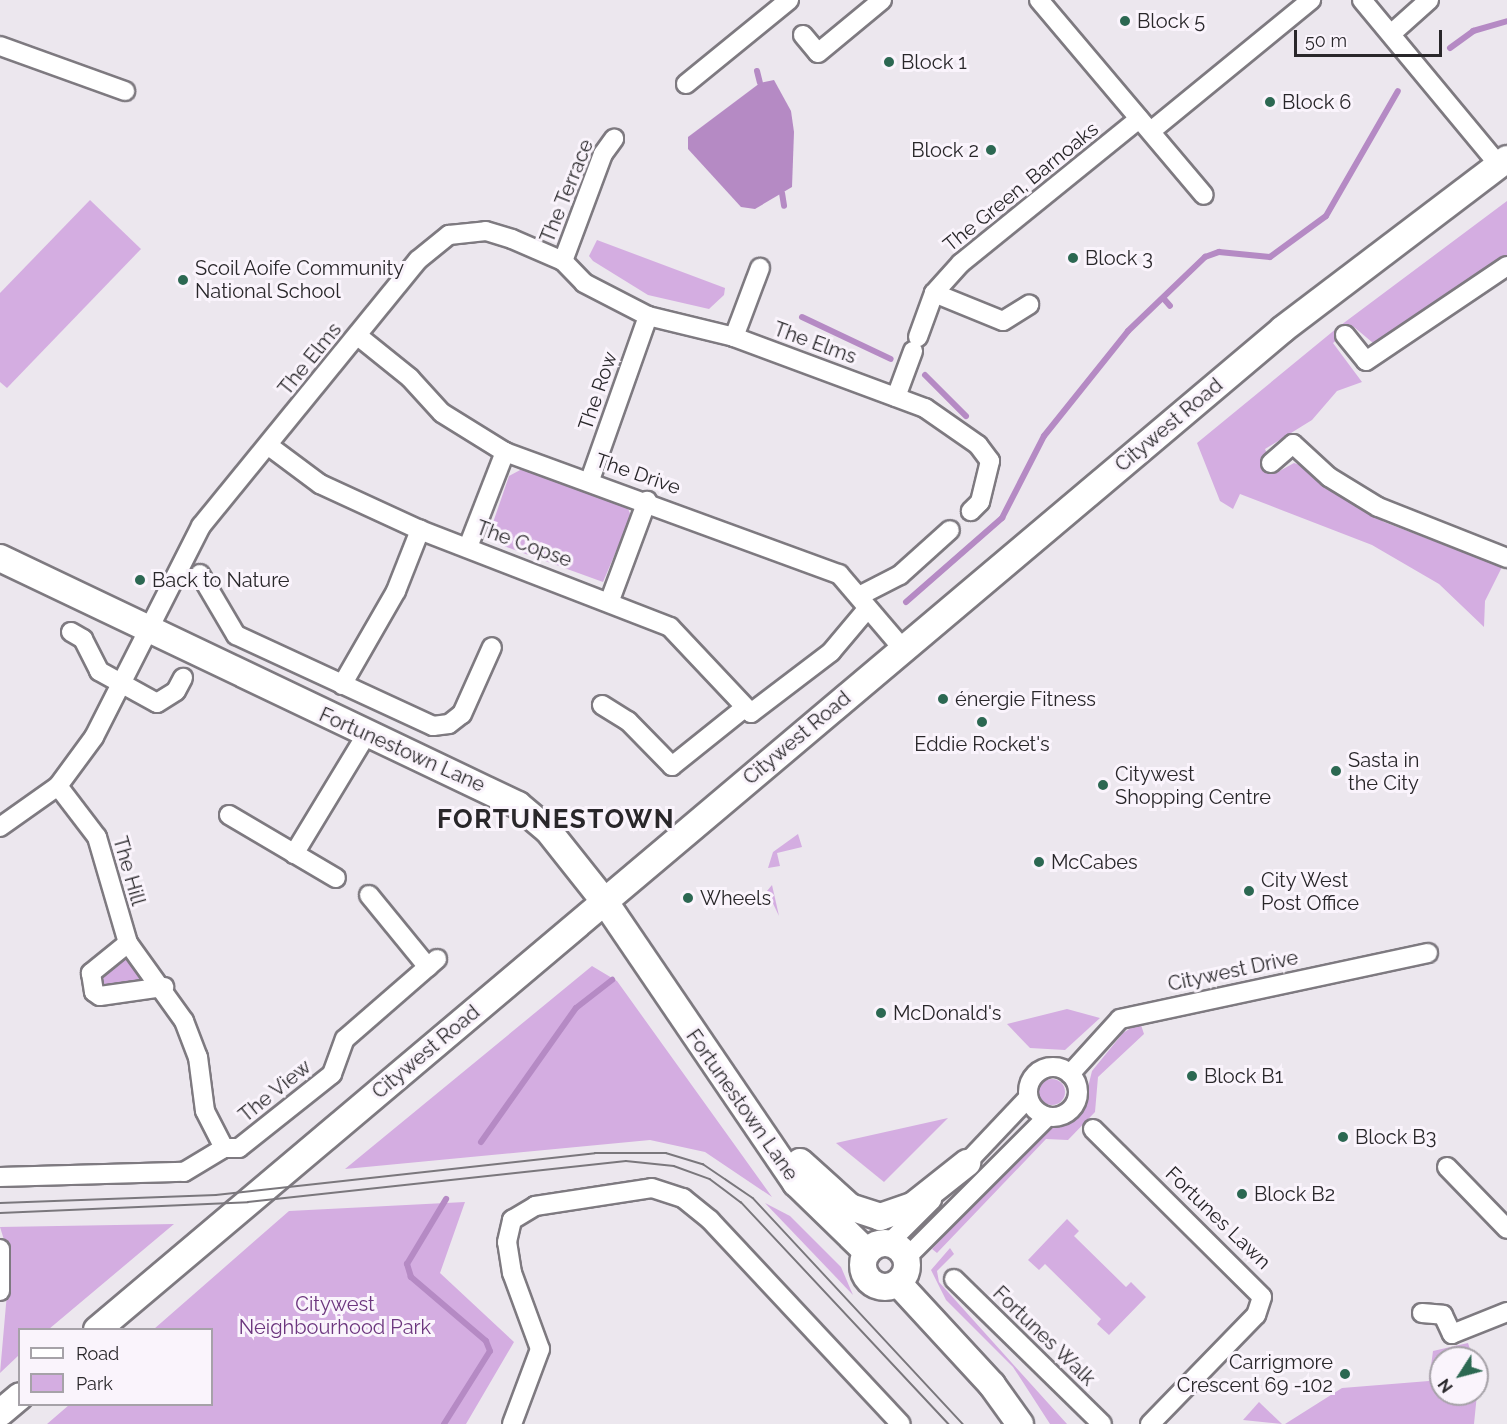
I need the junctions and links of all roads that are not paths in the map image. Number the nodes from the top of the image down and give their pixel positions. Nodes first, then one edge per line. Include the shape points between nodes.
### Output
1 (789, 0) edge
2 (882, 0) edge
3 (1039, 0) edge
4 (1311, 0) edge
5 (1362, 0) edge
6 (1429, 0) edge
7 (803, 34) dead end
8 (1391, 34) junction
9 (0, 46) edge
10 (686, 84) dead end
11 (125, 91) dead end
12 (1145, 125) junction
13 (614, 139) dead end
14 (1503, 162) edge
15 (1204, 195) dead end
16 (563, 261) junction
17 (1507, 266) edge
18 (760, 268) dead end
19 (934, 293) junction
20 (1029, 305) dead end
21 (648, 316) junction
22 (1345, 335) dead end
23 (358, 336) junction
24 (734, 337) junction
25 (896, 396) junction
26 (269, 446) junction
27 (505, 453) junction
28 (1271, 462) dead end
29 (590, 480) junction
30 (647, 501) junction
31 (971, 511) dead end
32 (420, 530) junction
33 (950, 530) dead end
34 (468, 547) junction
35 (0, 558) edge
36 (1507, 558) edge
37 (200, 574) dead end
38 (610, 600) junction
39 (864, 602) junction
40 (150, 625) junction
41 (70, 632) dead end
42 (492, 647) dead end
43 (903, 649) junction
44 (183, 678) dead end
45 (121, 684) junction
46 (342, 685) junction
47 (602, 705) dead end
48 (742, 710) junction
49 (366, 735) junction
50 (58, 786) junction
51 (229, 815) dead end
52 (0, 827) edge
53 (294, 854) junction
54 (336, 878) dead end
55 (369, 895) dead end
56 (605, 902) junction
57 (129, 942) junction
58 (1428, 953) dead end
59 (164, 987) junction
60 (710, 1062) junction
61 (1070, 1074) junction
62 (1028, 1098) junction
63 (1047, 1117) junction
64 (1093, 1129) dead end
65 (224, 1148) junction
66 (967, 1163) junction
67 (1447, 1167) dead end
68 (0, 1177) edge
69 (1507, 1228) edge
70 (0, 1249) edge
71 (887, 1251) junction
72 (954, 1279) dead end
73 (898, 1283) junction
74 (0, 1291) edge
75 (1507, 1312) edge
76 (1422, 1313) dead end
77 (98, 1328) edge
78 (18, 1398) edge
79 (0, 1413) edge
80 (512, 1424) edge
81 (901, 1424) edge
82 (1020, 1424) edge
83 (1102, 1424) edge
84 (1149, 1424) edge

1 - 10 street
2 - 7 street via 818,53
3 - 12 street
4 - 12 street, The Green, Barnoaks
5 - 8 street
6 - 8 street
8 - 14 street
9 - 11 street
12 - 15 street
12 - 19 street, The Green, Barnoaks via 961,264
13 - 16 street, The Terrace via 603,154
14 - 43 street, Citywest Road via 1282,329
16 - 21 street, The Elms via 584,283
16 - 23 street, The Elms via 486,231 449,235 418,260
17 - 22 street via 1366,361
18 - 24 street
19 - 20 street via 1003,321
19 - 25 street, The Green, Barnoaks
21 - 24 street, The Elms
21 - 29 street, The Row
23 - 26 street, The Elms
23 - 27 street, The Drive via 410,378 441,413
24 - 25 street, The Elms
25 - 31 street, The Elms via 940,416 986,453 989,476
26 - 32 street, The Copse via 320,483
26 - 40 street, The Elms via 201,526
27 - 29 street, The Drive
27 - 34 street
28 - 36 street via 1293,444 1329,477 1378,507
29 - 30 street, The Drive
30 - 38 street
30 - 39 street, The Drive via 816,562 839,574
32 - 34 street, The Copse
32 - 46 street via 396,591
33 - 39 street
34 - 38 street, The Copse
35 - 40 street, Fortunestown Lane
37 - 46 street via 236,635
38 - 48 street, The Copse via 670,627
39 - 43 street, The Drive
39 - 48 street via 831,652 759,710
40 - 45 street, The Elms
40 - 49 street, Fortunestown Lane
41 - 45 street via 83,639 99,671
42 - 46 street via 462,714 449,724 433,726
43 - 56 street, Citywest Road
44 - 45 street via 176,691 157,703
45 - 50 street, The Elms via 94,737
47 - 48 street via 628,721 672,766
49 - 53 street
49 - 56 street, Fortunestown Lane via 477,781 518,806 547,829
50 - 52 street, The Elms
50 - 57 street, The Hill via 97,837
51 - 53 street
53 - 54 street
55 - 65 street, The View via 432,963 345,1039 332,1074 243,1146
56 - 60 street, Fortunestown Lane
56 - 77 street, Citywest Road
57 - 59 street, The Hill
57 - 59 street via 91,974 94,992 100,996
58 - 61 street, Citywest Drive via 1120,1019
59 - 65 street, The Hill via 191,1039 205,1111
60 - 66 street via 731,1076 823,1187 859,1211 880,1217 904,1210
60 - 71 street, Fortunestown Lane via 796,1183
61 - 62 street via 1056,1067 1040,1070 1029,1083
61 - 63 street via 1078,1089 1075,1104 1063,1115
62 - 63 street
62 - 66 street
63 - 71 street
64 - 84 street, Fortunes Lawn via 1255,1283 1262,1297 1256,1315
65 - 68 street, The View via 184,1172
66 - 71 street
67 - 69 street
70 - 74 street
71 - 73 street via 906,1272
71 - 73 street via 867,1278 878,1286
72 - 83 street, Fortunes Walk
73 - 82 street via 992,1384
75 - 76 street via 1452,1334 1443,1315
78 - 79 street
80 - 81 street via 540,1349 512,1273 507,1242 512,1220 535,1206 636,1188 674,1194 696,1207

